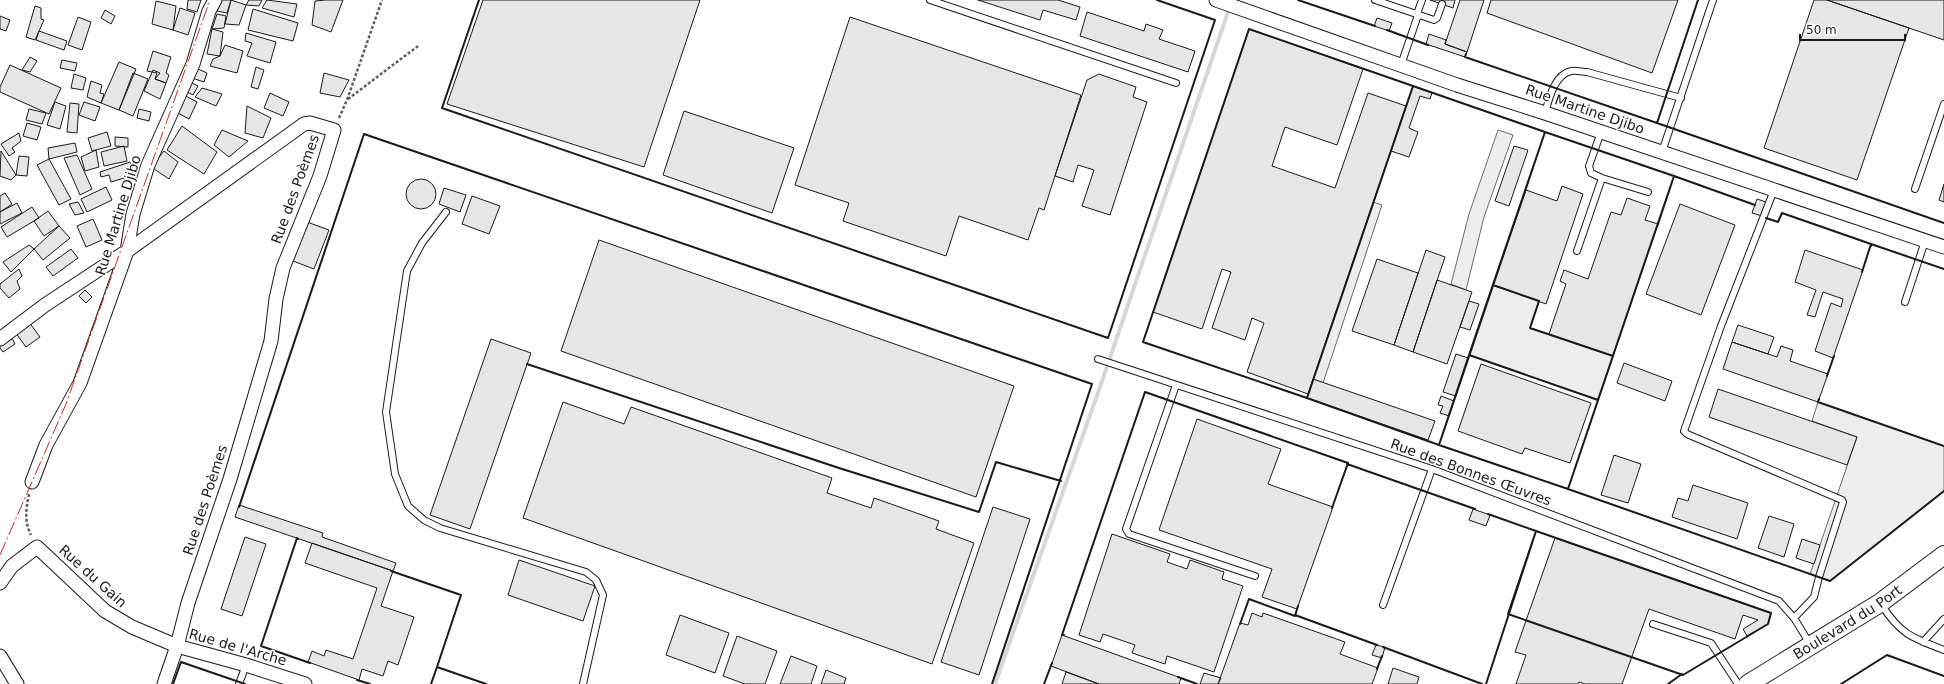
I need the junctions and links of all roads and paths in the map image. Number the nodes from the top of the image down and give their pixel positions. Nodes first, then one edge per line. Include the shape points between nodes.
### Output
1 (215, 0) edge
2 (382, 0) edge
3 (930, 0) edge
4 (1216, 0) edge
5 (1375, 0) edge
6 (1422, 0) edge
7 (1713, 0) edge
8 (942, 2) edge
9 (1389, 2) edge
10 (1442, 4) dead end
11 (1418, 14) junction
12 (418, 46) dead end
13 (1401, 65) junction
14 (1176, 83) dead end
15 (1681, 98) junction
16 (347, 100) junction
17 (1944, 104) edge
18 (1545, 112) junction
19 (334, 130) junction
20 (1601, 132) junction
21 (1662, 152) junction
22 (1602, 178) junction
23 (1915, 189) dead end
24 (1774, 190) junction
25 (1648, 192) dead end
26 (446, 212) dead end
27 (1925, 241) junction
28 (1944, 247) edge
29 (127, 251) junction
30 (1577, 251) dead end
31 (1905, 302) dead end
32 (0, 339) edge
33 (1098, 359) dead end
34 (1176, 385) junction
35 (1432, 469) junction
36 (32, 482) joint
37 (37, 547) junction
38 (1944, 555) edge
39 (1255, 576) dead end
40 (0, 583) edge
41 (1880, 603) junction
42 (1383, 605) dead end
43 (1794, 618) junction
44 (1944, 619) edge
45 (1653, 624) dead end
46 (1924, 642) junction
47 (177, 646) junction
48 (1811, 646) junction
49 (1944, 650) edge
50 (0, 656) edge
51 (246, 665) junction
52 (17, 684) edge
53 (164, 684) edge
54 (239, 684) edge
55 (305, 684) edge
56 (583, 684) edge
57 (1738, 684) edge
58 (1748, 684) edge

1 - 29 street, Rue Martine Djibo via 208,11 193,64 148,165 133,214
2 - 16 path
3 - 8 lane
4 - 13 street, Rue Martine Djibo
5 - 9 lane
6 - 11 lane
7 - 15 lane
8 - 14 lane
9 - 11 lane
10 - 11 lane via 1436,20
11 - 13 lane
12 - 16 path
13 - 18 street, Rue Martine Djibo
15 - 18 lane via 1587,72 1570,71 1562,76 1553,88
15 - 21 lane
16 - 19 path
17 - 23 lane
18 - 20 street, Rue Martine Djibo
19 - 29 street, Rue des Poèmes via 310,123 304,124
19 - 47 street, Rue des Poèmes via 320,176 283,268 271,341 230,479 188,603
20 - 21 street, Rue Martine Djibo
20 - 22 lane via 1589,170
21 - 24 street, Rue Martine Djibo
22 - 25 lane
22 - 30 lane
24 - 27 street, Rue Martine Djibo
24 - 43 lane via 1721,326 1684,431 1842,500 1814,596
26 - 56 lane via 422,243 407,271 386,412 395,474 408,506 424,520 440,528 586,572 596,580 601,588 603,602
27 - 28 street, Rue Martine Djibo
27 - 31 lane
29 - 32 street, Rue des Poèmes via 45,305
29 - 36 street, Rue Martine Djibo via 80,383 46,445
33 - 34 lane, Rue des Bonnes Œuvres
34 - 35 lane, Rue des Bonnes Œuvres
34 - 39 lane via 1126,530 1129,534
35 - 42 lane
35 - 43 lane, Rue des Bonnes Œuvres via 1779,601
36 - 37 path via 26,522
37 - 40 street, Rue du Gain via 12,566
37 - 47 street, Rue du Gain via 105,611 132,627
38 - 41 main road, Boulevard du Port
41 - 46 lane via 1891,620 1904,633
41 - 48 main road, Boulevard du Port
43 - 48 lane, Rue des Bonnes Œuvres
44 - 46 lane
45 - 57 lane via 1711,643
46 - 49 lane
47 - 51 street, Rue de l'Arche
47 - 53 street, Rue de l'Arche
48 - 58 main road, Boulevard du Port
50 - 52 street
51 - 54 lane
51 - 55 street, Rue de l'Arche

